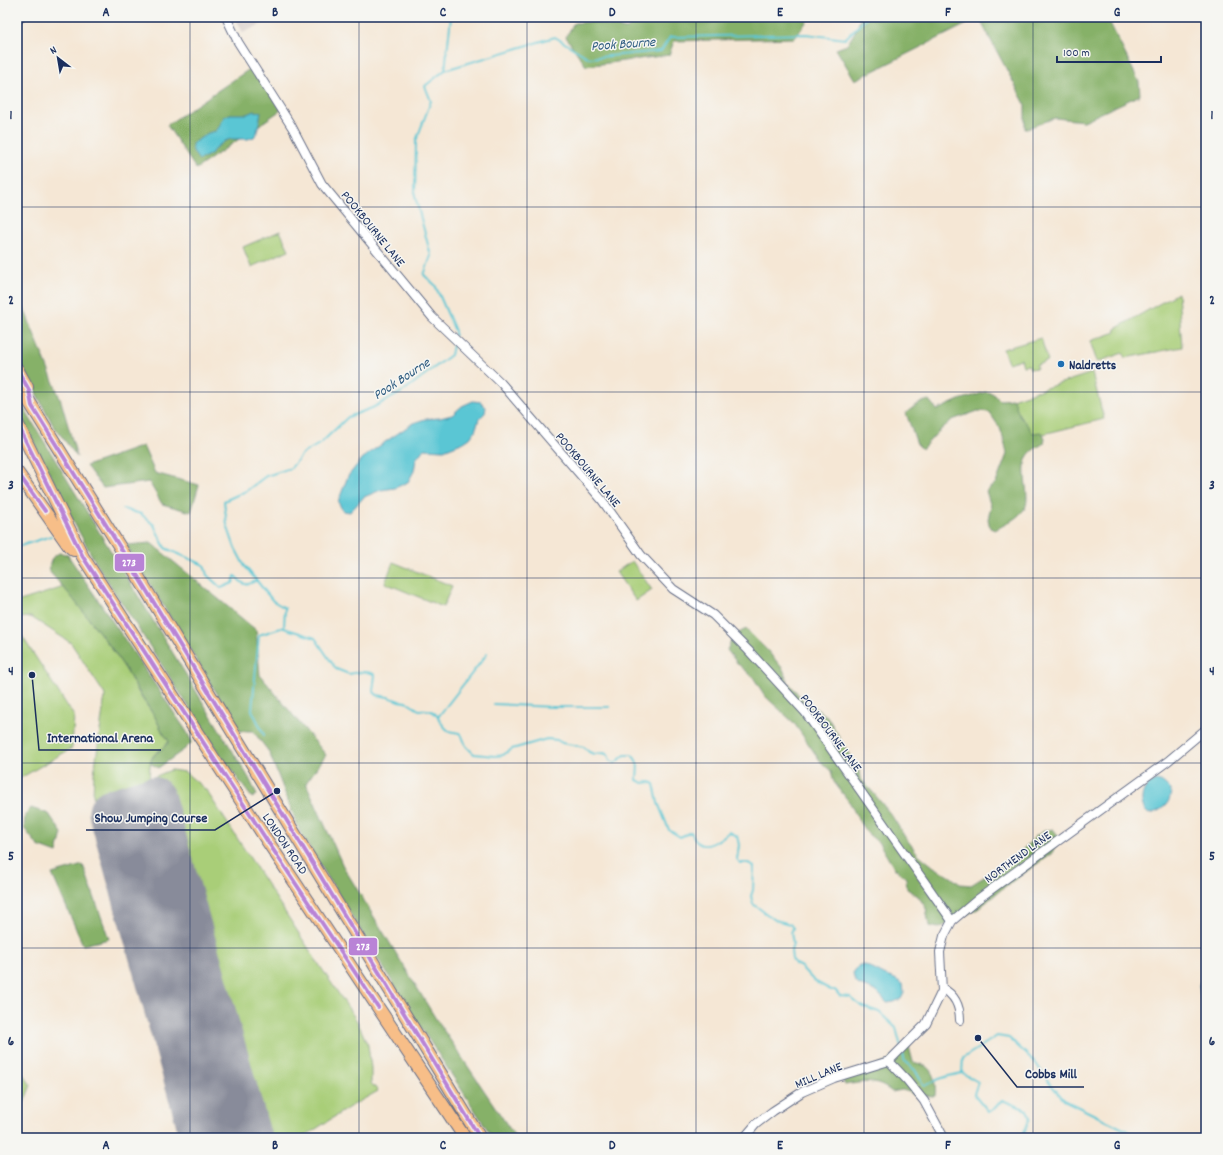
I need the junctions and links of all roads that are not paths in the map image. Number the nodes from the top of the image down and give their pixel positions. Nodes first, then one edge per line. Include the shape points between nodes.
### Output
1 (20, 17) edge
2 (226, 17) edge
3 (17, 18) edge
4 (17, 369) edge
5 (17, 382) edge
6 (32, 406) junction
7 (17, 422) edge
8 (17, 472) edge
9 (82, 558) junction
10 (1206, 730) edge
11 (952, 921) junction
12 (942, 988) junction
13 (960, 1020) dead end
14 (908, 1043) joint
15 (889, 1061) junction
16 (455, 1123) junction
17 (457, 1138) edge
18 (465, 1138) edge
19 (480, 1138) edge
20 (744, 1138) edge
21 (944, 1138) edge

1 - 3 main road
2 - 11 street, POOKBOURNE LANE via 238,42 292,127 322,184 432,317 501,383 602,500 640,555 673,589 713,615 805,712
4 - 6 highway via 28,390
5 - 6 highway
6 - 19 highway
7 - 9 highway
8 - 9 highway via 69,546
9 - 16 highway, LONDON ROAD
10 - 11 street, NORTHEND LANE
11 - 12 street, NORTHEND LANE via 944,936 940,952
12 - 13 street via 952,995 958,1004
12 - 14 street, NORTHEND LANE via 926,1024
14 - 15 street, MILL LANE
15 - 20 street, MILL LANE via 834,1078 802,1092 756,1124
15 - 21 street via 924,1101
16 - 17 highway
16 - 18 highway, LONDON ROAD

